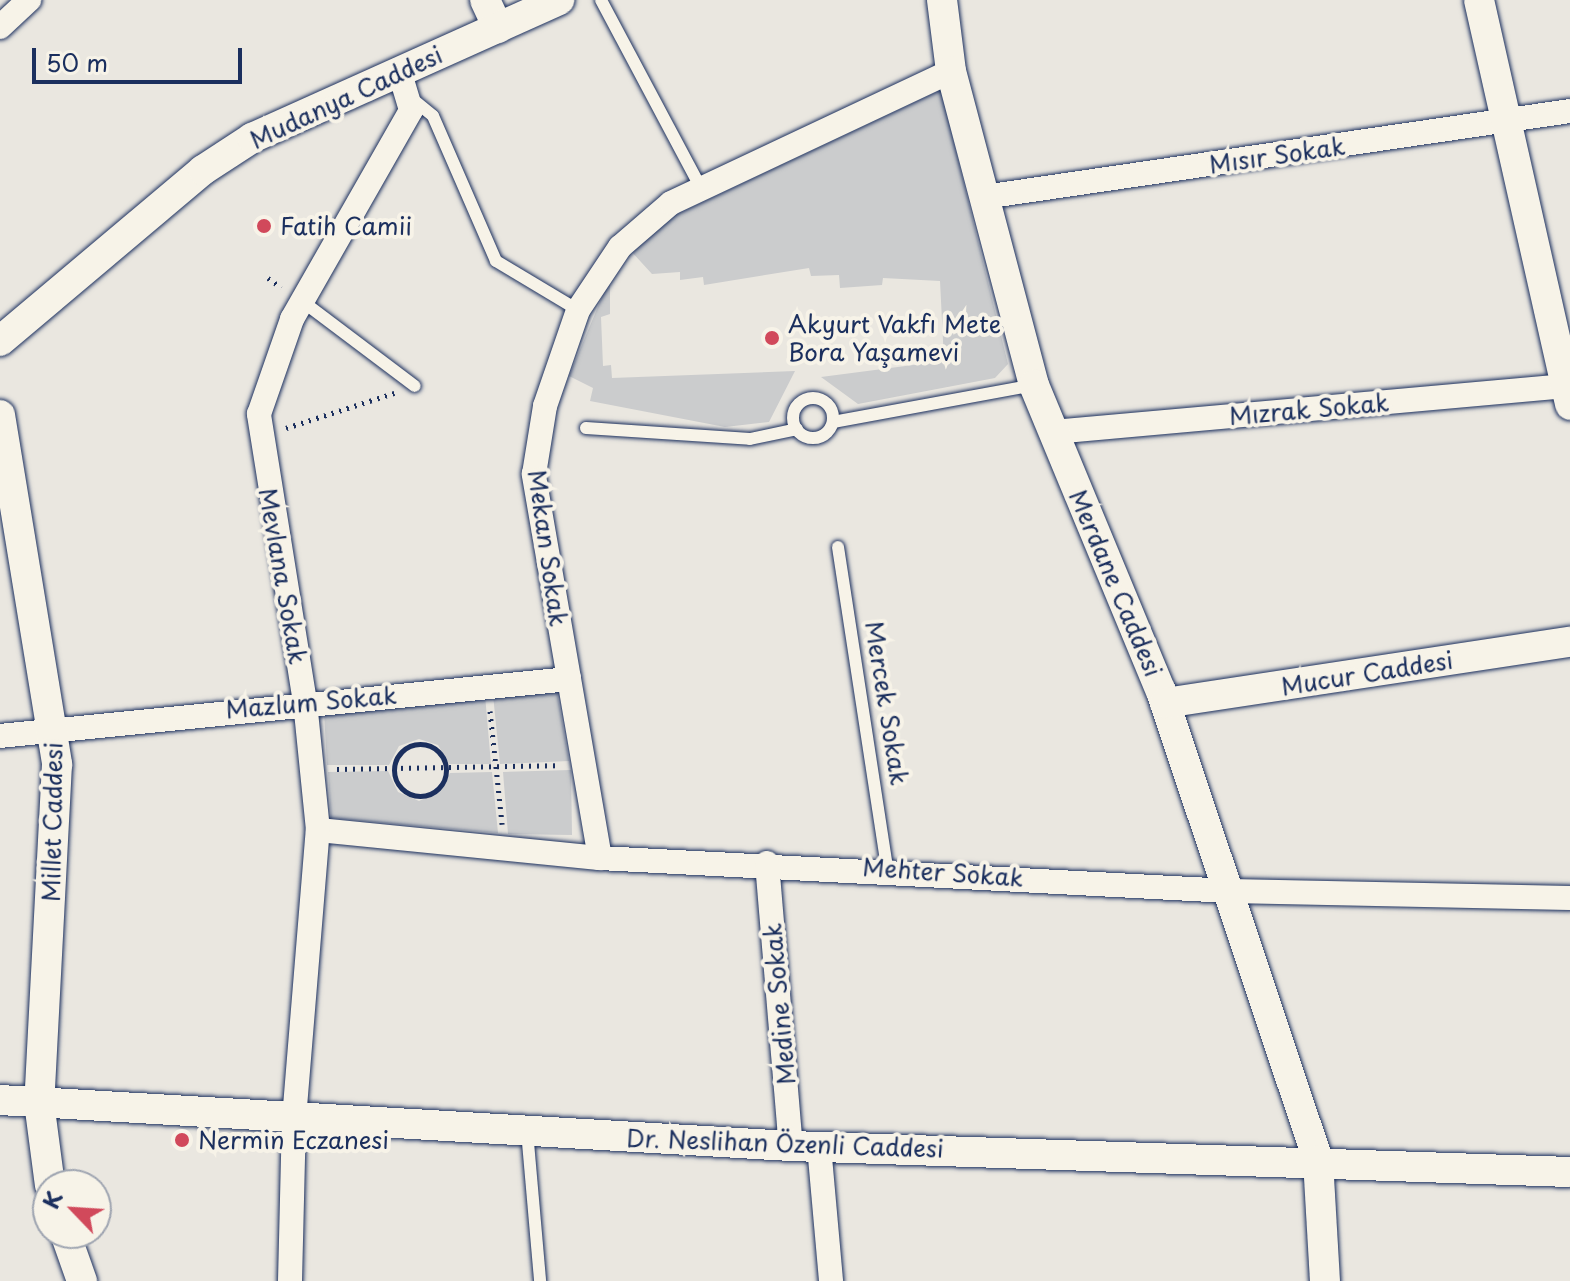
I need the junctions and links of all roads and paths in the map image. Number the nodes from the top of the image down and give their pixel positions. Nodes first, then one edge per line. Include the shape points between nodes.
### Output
1 (29, 0) edge
2 (485, 0) edge
3 (559, 0) edge
4 (601, 0) edge
5 (942, 0) edge
6 (1479, 0) edge
7 (0, 27) edge
8 (498, 28) junction
9 (399, 70) junction
10 (951, 71) junction
11 (411, 98) junction
12 (1570, 111) edge
13 (1507, 123) junction
14 (701, 188) junction
15 (984, 197) junction
16 (302, 301) junction
17 (578, 310) junction
18 (0, 341) edge
19 (1034, 385) junction
20 (415, 386) joint
21 (1568, 395) edge
22 (0, 415) edge
23 (833, 422) junction
24 (586, 428) dead end
25 (797, 429) junction
26 (1053, 432) junction
27 (258, 437) junction
28 (838, 547) dead end
29 (1570, 642) edge
30 (569, 679) junction
31 (488, 686) junction
32 (305, 702) junction
33 (1165, 703) junction
34 (53, 727) junction
35 (0, 736) edge
36 (584, 764) junction
37 (496, 767) junction
38 (312, 769) junction
39 (394, 769) junction
40 (445, 769) junction
41 (318, 830) junction
42 (505, 848) junction
43 (600, 858) junction
44 (767, 863) junction
45 (887, 868) junction
46 (1230, 891) junction
47 (1570, 898) edge
48 (0, 1100) edge
49 (39, 1102) junction
50 (294, 1119) junction
51 (527, 1131) junction
52 (805, 1146) junction
53 (1318, 1160) junction
54 (48, 1169) edge
55 (1570, 1172) edge
56 (71, 1249) edge
57 (82, 1281) edge
58 (290, 1281) edge
59 (540, 1281) edge
60 (831, 1281) edge
61 (1325, 1281) edge

1 - 7 street
2 - 8 street
3 - 8 street, Mudanya Caddesi
4 - 14 lane
5 - 10 street, Merdane Caddesi
6 - 13 street
8 - 9 street, Mudanya Caddesi
9 - 11 street
9 - 18 street, Mudanya Caddesi via 252,138 203,170
10 - 14 street, Mekan Sokak
10 - 15 street, Merdane Caddesi
11 - 16 street, Mevlana Sokak via 411,110
11 - 17 lane via 433,116 496,261
12 - 13 street, Mısır Sokak
13 - 15 street, Mısır Sokak
13 - 21 street
14 - 17 street, Mekan Sokak via 645,221
15 - 19 street, Merdane Caddesi
16 - 20 lane
16 - 27 street, Mevlana Sokak via 266,383
17 - 30 street, Mekan Sokak via 545,406 534,474
19 - 23 lane
19 - 26 street, Merdane Caddesi
20 - 27 path
21 - 26 street, Mızrak Sokak
22 - 34 street, Millet Caddesi
23 - 25 lane via 814,438
23 - 25 lane via 828,405 811,398 795,409
24 - 25 lane via 750,439
26 - 33 street, Merdane Caddesi
27 - 32 street, Mevlana Sokak
28 - 45 lane, Mercek Sokak
29 - 33 street, Mucur Caddesi
30 - 31 street, Mazlum Sokak
30 - 36 street, Mekan Sokak
31 - 32 street, Mazlum Sokak
31 - 37 path
32 - 34 street, Mazlum Sokak
32 - 38 street, Mevlana Sokak
33 - 46 street, Merdane Caddesi
34 - 35 street, Mazlum Sokak
34 - 49 street, Millet Caddesi via 57,805
36 - 37 path
36 - 43 street, Mekan Sokak
37 - 40 path
37 - 42 path
38 - 39 path
38 - 41 street, Mevlana Sokak
39 - 40 path
39 - 40 path via 402,751 419,744 435,749
39 - 40 path via 401,789 420,796 439,787
41 - 42 street, Mehter Sokak
41 - 50 street, Mevlana Sokak
42 - 43 street, Mehter Sokak
43 - 44 street, Mehter Sokak
44 - 45 street, Mehter Sokak
44 - 52 street, Medine Sokak
45 - 46 street, Mehter Sokak
46 - 47 street, Mehter Sokak
46 - 53 street, Merdane Caddesi
48 - 49 street, Dr. Neslihan Özenli Caddesi
49 - 50 street, Dr. Neslihan Özenli Caddesi
49 - 54 street, Millet Caddesi
50 - 51 street, Dr. Neslihan Özenli Caddesi
50 - 58 street, Mevlana Sokak
51 - 52 street, Dr. Neslihan Özenli Caddesi
51 - 59 lane
52 - 53 street, Dr. Neslihan Özenli Caddesi
52 - 60 street, Medine Sokak
53 - 55 street, Dr. Neslihan Özenli Caddesi
53 - 61 street, Merdane Caddesi
56 - 57 street

